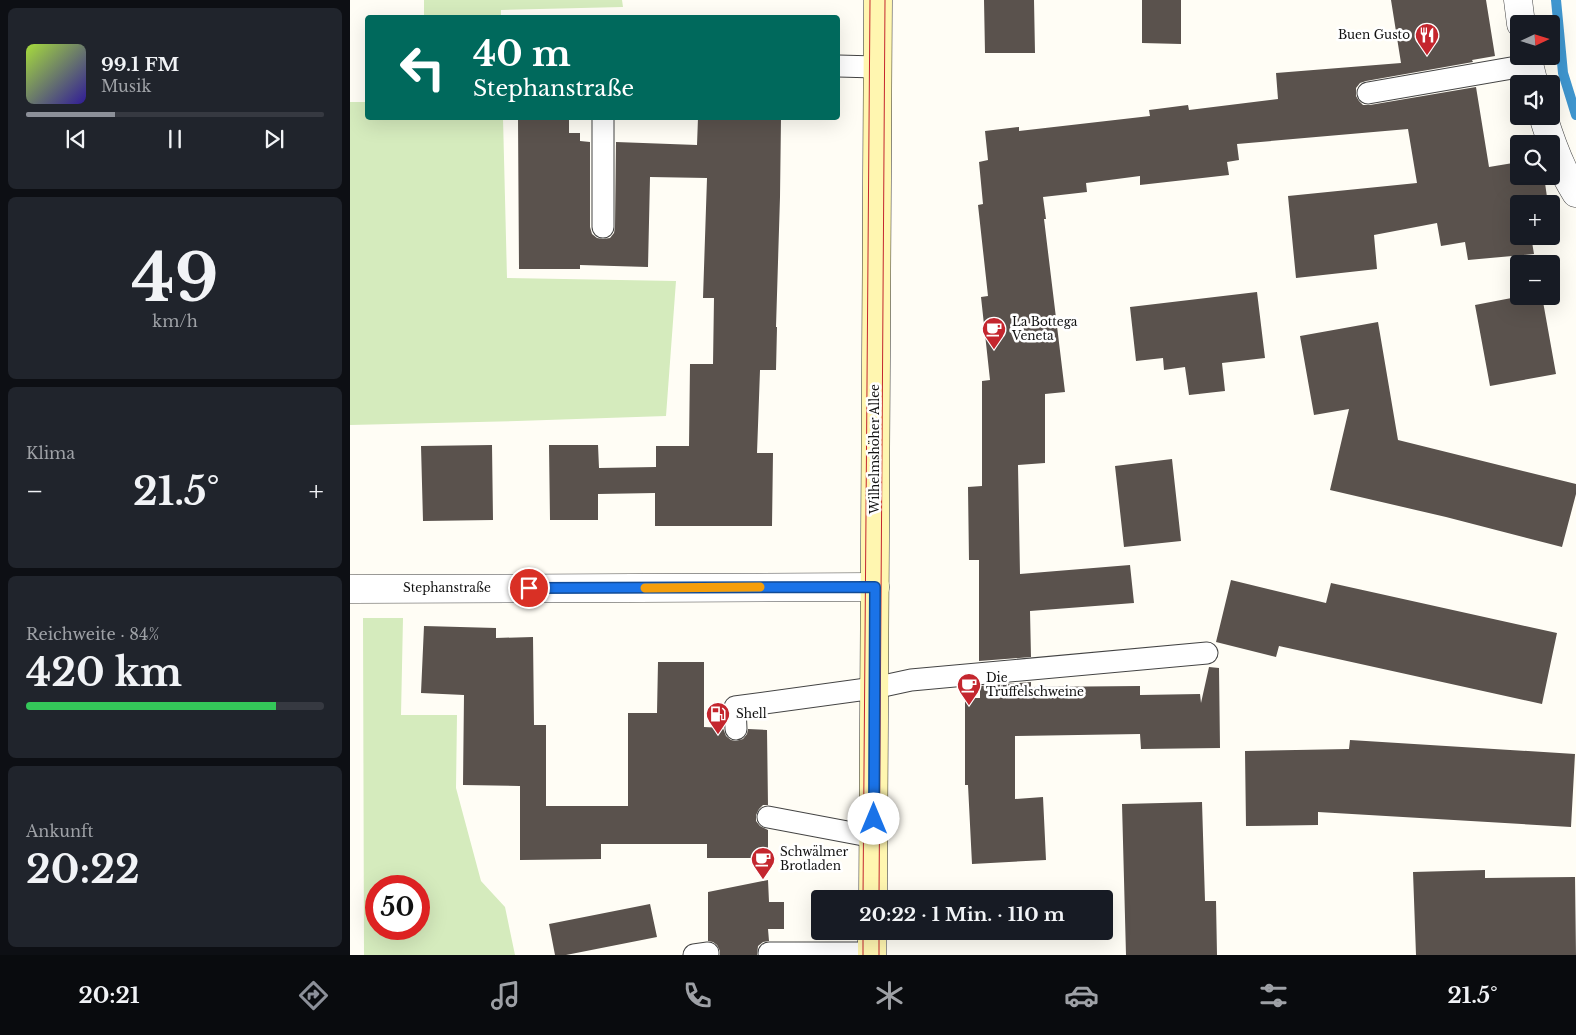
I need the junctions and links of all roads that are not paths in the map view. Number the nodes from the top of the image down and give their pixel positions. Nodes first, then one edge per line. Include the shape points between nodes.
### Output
1 (878, 0) edge
2 (1518, 0) edge
3 (1520, 15) edge
4 (840, 66) edge
5 (876, 67) junction
6 (1530, 68) edge
7 (1368, 93) dead end
8 (603, 120) edge
9 (1546, 125) edge
10 (1576, 193) edge
11 (603, 227) dead end
12 (875, 587) junction
13 (350, 589) edge
14 (1207, 653) dead end
15 (874, 688) junction
16 (736, 728) dead end
17 (768, 818) dead end
18 (874, 837) junction
19 (873, 890) edge
20 (872, 946) edge
21 (769, 953) dead end

1 - 5 main road, Wilhelmshöher Allee
2 - 3 street
4 - 5 lane
5 - 12 main road, Wilhelmshöher Allee
6 - 7 lane
8 - 11 lane
9 - 10 street
12 - 13 street, Stephanstraße
12 - 15 main road, Wilhelmshöher Allee
14 - 15 lane via 911,680
15 - 16 lane via 735,707
15 - 18 main road, Wilhelmshöher Allee
17 - 18 lane
18 - 19 main road, Wilhelmshöher Allee
20 - 21 lane

